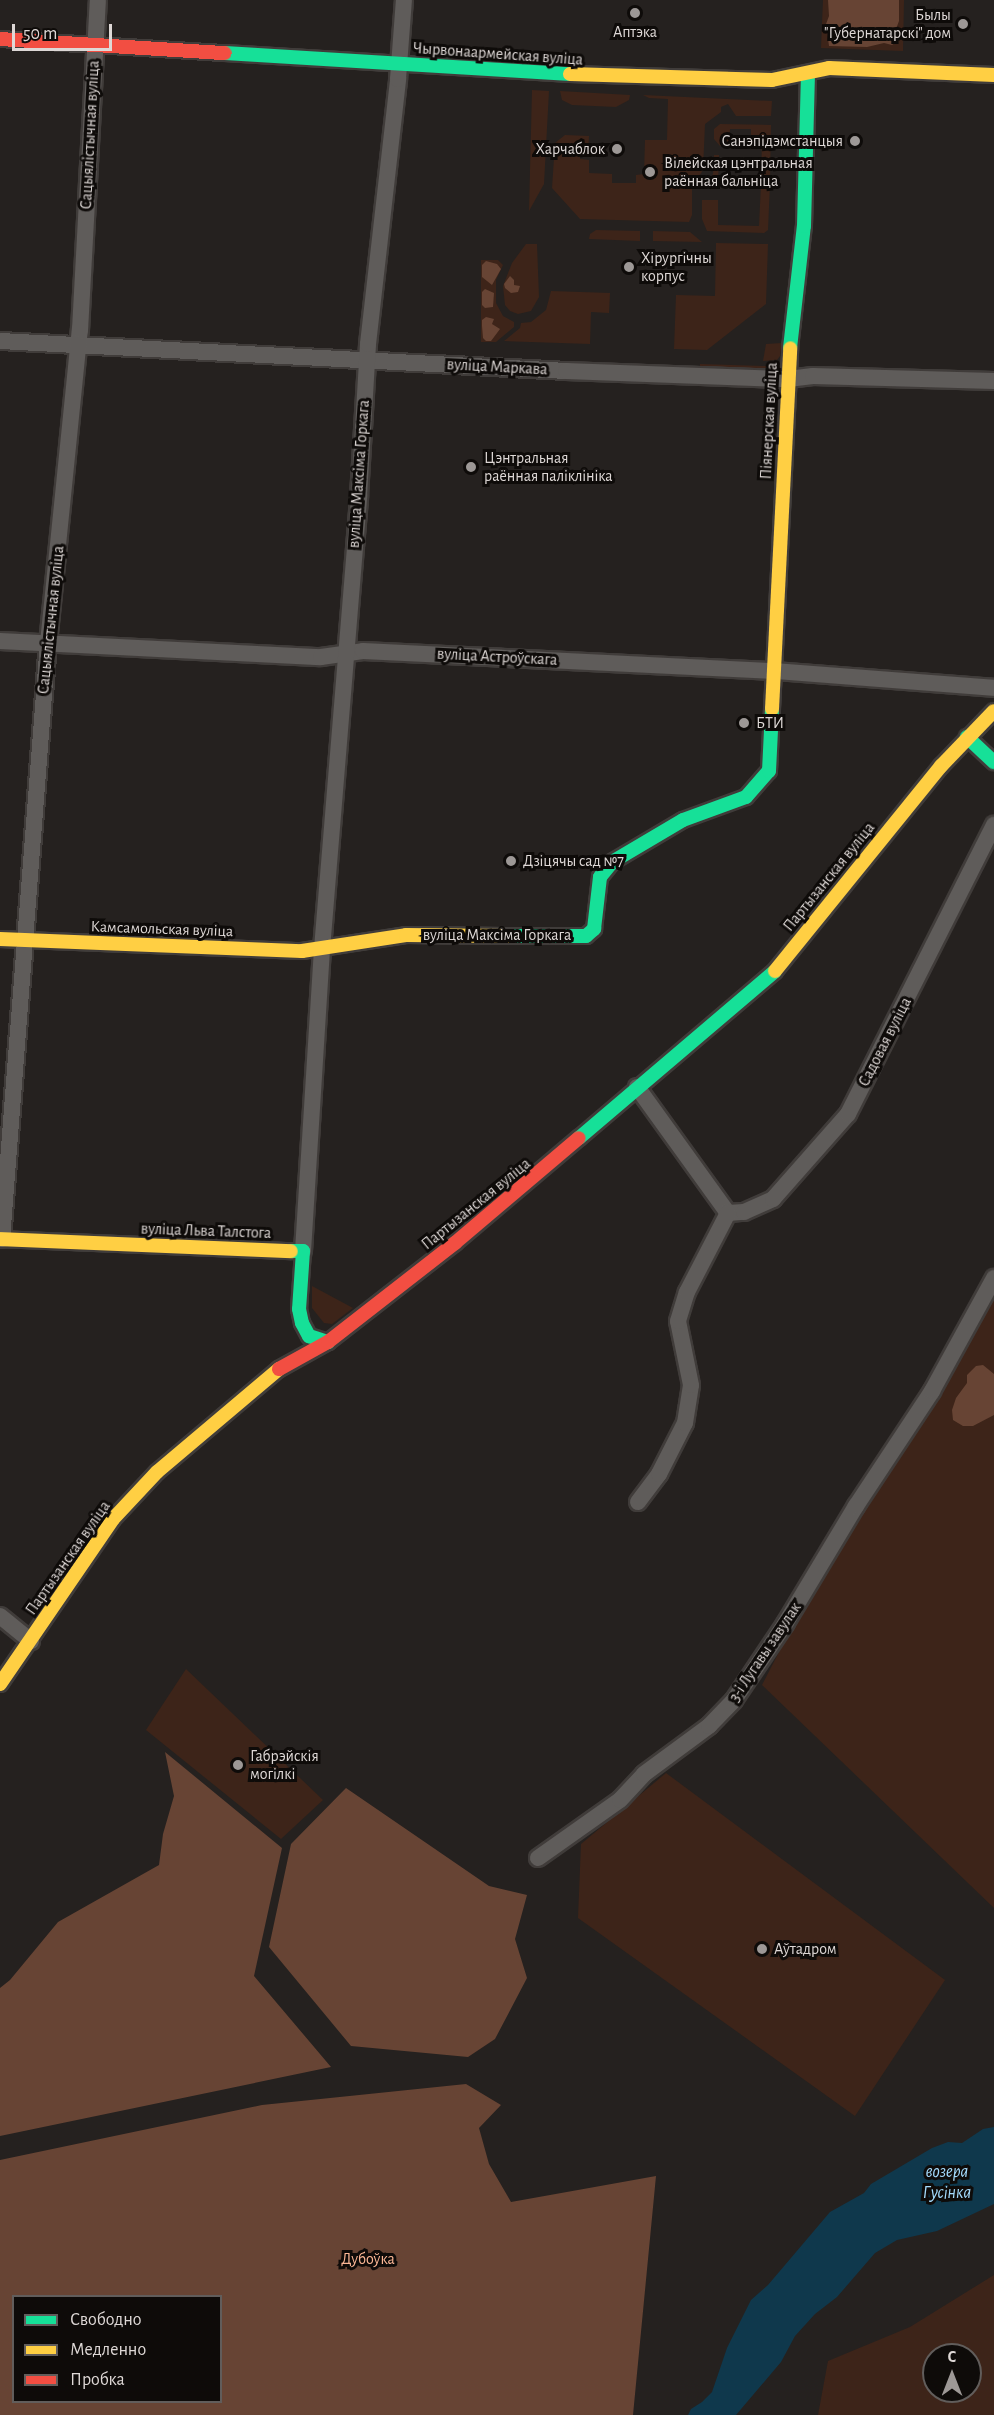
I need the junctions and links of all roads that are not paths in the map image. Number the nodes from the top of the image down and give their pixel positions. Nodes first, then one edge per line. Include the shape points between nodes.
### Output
1 (98, 0) edge
2 (404, 0) edge
3 (0, 39) edge
4 (94, 44) junction
5 (399, 64) junction
6 (808, 73) junction
7 (994, 75) edge
8 (0, 341) edge
9 (79, 345) junction
10 (367, 360) junction
11 (788, 379) junction
12 (994, 381) edge
13 (0, 641) edge
14 (48, 643) junction
15 (346, 654) junction
16 (775, 671) junction
17 (994, 688) edge
18 (994, 711) edge
19 (967, 736) junction
20 (994, 762) edge
21 (770, 771) joint
22 (994, 825) edge
23 (0, 939) edge
24 (25, 940) junction
25 (322, 949) junction
26 (637, 1087) junction
27 (728, 1213) junction
28 (1, 1239) edge
29 (303, 1251) junction
30 (994, 1278) edge
31 (299, 1309) junction
32 (328, 1342) junction
33 (276, 1370) junction
34 (638, 1502) dead end
35 (0, 1616) edge
36 (31, 1641) junction
37 (0, 1684) edge
38 (538, 1858) dead end

1 - 4 street, Сацыялістычная вуліца
2 - 5 street, вуліца Максіма Горкага
3 - 4 main road, Чырвонаармейская вуліца
4 - 5 main road, Чырвонаармейская вуліца
4 - 9 street, Сацыялістычная вуліца
5 - 6 main road, Чырвонаармейская вуліца via 637,78 772,80
5 - 10 street, вуліца Максіма Горкага
6 - 7 main road, Чырвонаармейская вуліца via 829,68
6 - 11 main road, Піянерская вуліца via 804,226
8 - 9 street, вуліца Маркава
9 - 10 street, вуліца Маркава
9 - 14 street, Сацыялістычная вуліца
10 - 11 street, вуліца Маркава
10 - 15 street, вуліца Максіма Горкага
11 - 12 street, вуліца Маркава via 813,376
11 - 16 main road, Піянерская вуліца
13 - 14 street, вуліца Астроўскага
14 - 15 street, вуліца Астроўскага via 309,657
14 - 24 street, Сацыялістычная вуліца
15 - 16 street, вуліца Астроўскага via 363,651
15 - 25 street, вуліца Максіма Горкага
16 - 17 street, вуліца Астроўскага
16 - 21 main road, Піянерская вуліца
18 - 19 main road, Партызанская вуліца
19 - 20 main road
19 - 26 main road, Партызанская вуліца via 769,978
21 - 25 main road, вуліца Максіма Горкага via 746,797 683,820 612,862 600,877 594,929 586,936 406,935
22 - 27 street, Садовая вуліца via 848,1114 773,1199 744,1212
23 - 24 main road, Камсамольская вуліца
24 - 25 main road, Камсамольская вуліца
24 - 28 street, Сацыялістычная вуліца
25 - 29 street, вуліца Максіма Горкага
26 - 27 street
26 - 32 main road, Партызанская вуліца via 455,1243
27 - 34 street via 687,1292 678,1322 691,1385 685,1423 659,1474
28 - 29 main road, вуліца Льва Талстога
29 - 31 main road
30 - 38 street, 3-і Лугавы завулак via 932,1391 735,1700 709,1726 644,1774 620,1800
31 - 32 main road via 306,1333
31 - 33 main road via 288,1356
32 - 33 main road, Партызанская вуліца
33 - 36 main road, Партызанская вуліца via 180,1451 127,1502
35 - 36 street
36 - 37 main road, Партызанская вуліца

